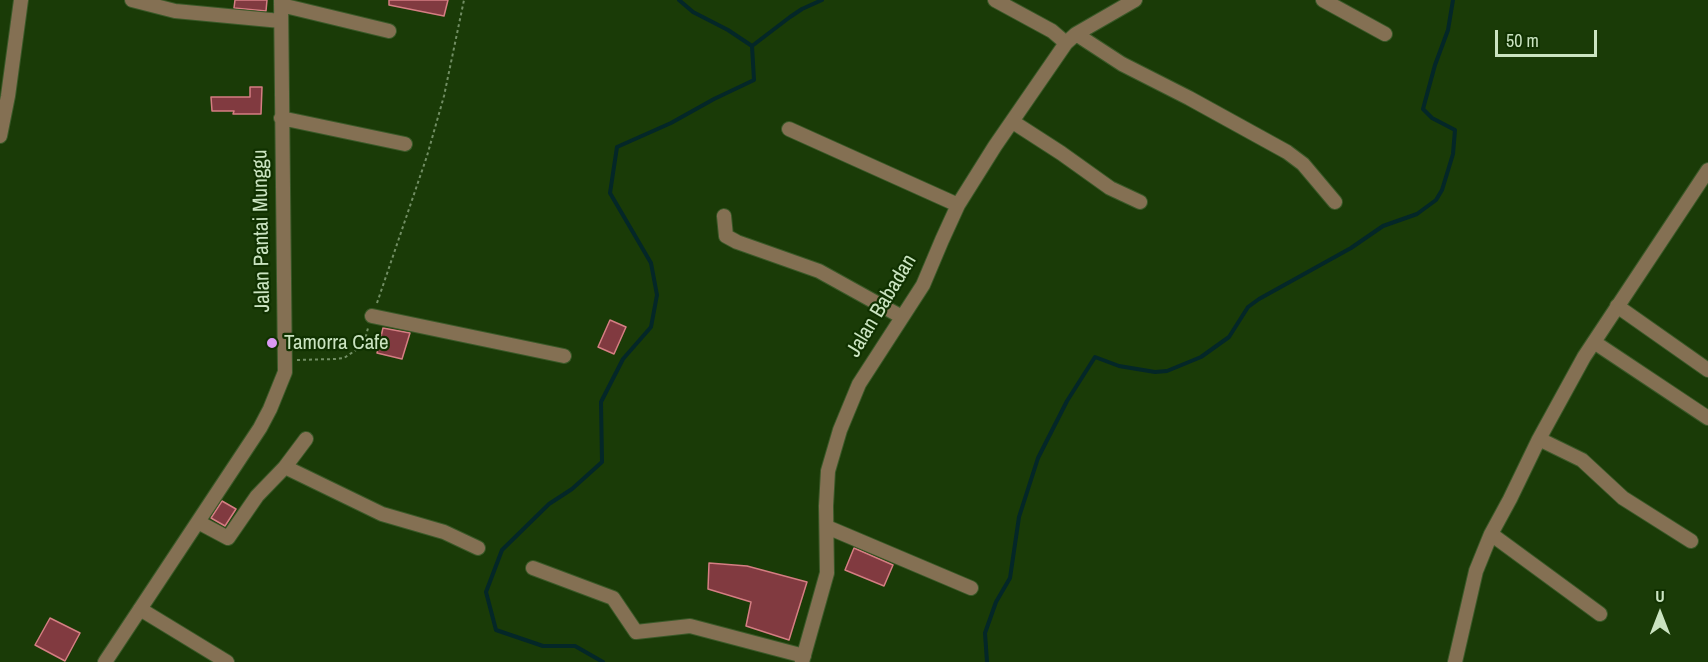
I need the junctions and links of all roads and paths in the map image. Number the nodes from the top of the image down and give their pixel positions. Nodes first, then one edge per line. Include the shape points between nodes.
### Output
1 (21, 0) edge
2 (132, 0) edge
3 (464, 0) edge
4 (995, 0) edge
5 (1135, 0) edge
6 (1323, 0) edge
7 (281, 3) edge
8 (281, 21) junction
9 (389, 31) dead end
10 (1385, 34) dead end
11 (1071, 38) junction
12 (281, 118) junction
13 (1013, 122) junction
14 (789, 129) dead end
15 (0, 136) edge
16 (405, 144) dead end
17 (1708, 170) edge
18 (1140, 202) dead end
19 (1335, 202) dead end
20 (958, 205) junction
21 (724, 216) dead end
22 (1617, 306) junction
23 (372, 316) junction
24 (902, 317) junction
25 (1594, 342) junction
26 (564, 356) dead end
27 (285, 361) junction
28 (1708, 370) edge
29 (1708, 418) edge
30 (306, 439) dead end
31 (1539, 439) junction
32 (285, 467) junction
33 (198, 522) junction
34 (827, 527) junction
35 (1491, 534) junction
36 (1690, 541) dead end
37 (478, 548) dead end
38 (533, 568) dead end
39 (971, 588) dead end
40 (140, 609) junction
41 (1600, 614) dead end
42 (803, 659) edge
43 (105, 662) edge
44 (227, 662) edge
45 (1455, 662) edge

1 - 15 street
2 - 8 street via 175,11
3 - 23 path via 427,156
4 - 11 street
5 - 11 street, Jalan Babadan
6 - 10 street
7 - 8 street, Jalan Pantai Munggu
7 - 9 street
8 - 12 street, Jalan Pantai Munggu
11 - 13 street, Jalan Babadan
11 - 19 street via 1287,152 1303,164
12 - 16 street
12 - 27 street, Jalan Pantai Munggu
13 - 18 street via 1110,189
13 - 20 street, Jalan Babadan
14 - 20 street
17 - 22 street
20 - 24 street, Jalan Babadan via 923,285
21 - 24 street via 726,236 819,271
22 - 25 street
22 - 28 street
23 - 26 street
23 - 27 path via 364,340 351,354 335,359
24 - 34 street, Jalan Babadan via 859,384 840,430 828,471
25 - 29 street
25 - 31 street
27 - 33 street, Jalan Pantai Munggu via 281,383 260,428
30 - 32 street
31 - 35 street
31 - 36 street via 1582,460 1623,498
32 - 33 street via 257,496 228,538
32 - 37 street via 382,514 444,532
33 - 40 street, Jalan Pantai Munggu
34 - 39 street
34 - 42 street, Jalan Babadan via 827,573
35 - 41 street
35 - 45 street via 1476,571
38 - 42 street via 613,598 636,632 690,626
40 - 43 street, Jalan Pantai Munggu
40 - 44 street

